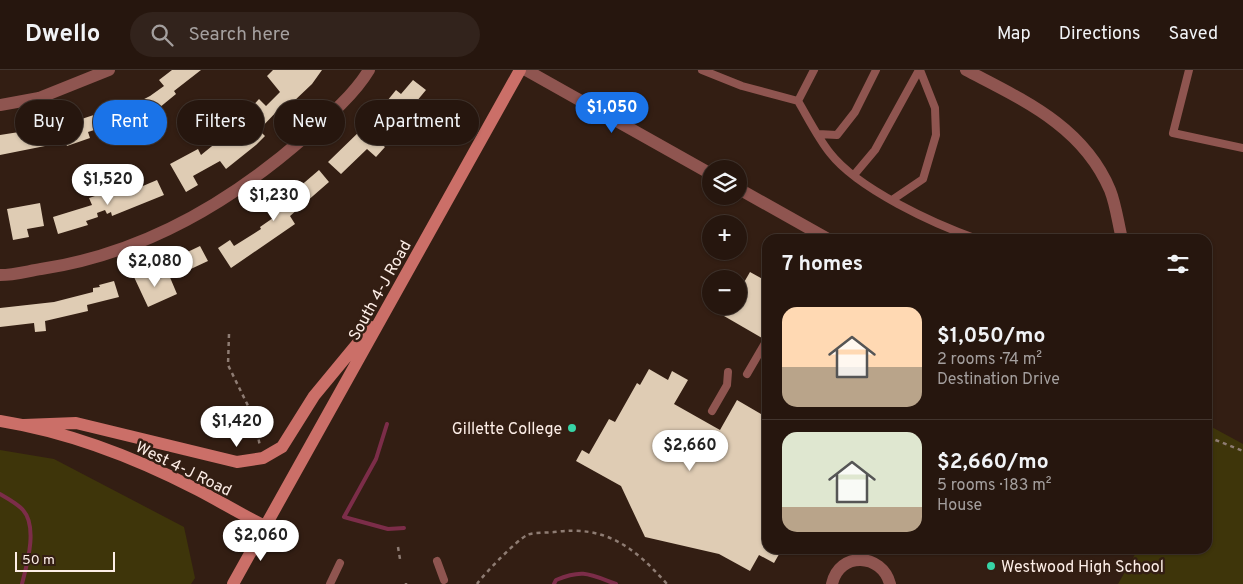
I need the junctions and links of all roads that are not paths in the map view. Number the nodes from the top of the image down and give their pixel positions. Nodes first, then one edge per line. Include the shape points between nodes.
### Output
1 (108, 70) edge
2 (369, 70) edge
3 (520, 70) edge
4 (526, 70) edge
5 (702, 70) edge
6 (814, 70) edge
7 (876, 70) edge
8 (920, 70) edge
9 (966, 70) edge
10 (1189, 70) edge
11 (798, 101) junction
12 (0, 105) edge
13 (818, 134) junction
14 (1243, 148) edge
15 (702, 169) edge
16 (854, 175) junction
17 (747, 193) edge
18 (892, 200) junction
19 (819, 234) edge
20 (962, 234) edge
21 (1121, 234) edge
22 (0, 275) edge
23 (392, 302) junction
24 (762, 348) edge
25 (728, 372) dead end
26 (747, 374) dead end
27 (712, 411) dead end
28 (0, 421) edge
29 (24, 425) junction
30 (265, 526) junction
31 (850, 554) edge
32 (437, 560) dead end
33 (340, 563) dead end
34 (845, 563) junction
35 (444, 580) dead end
36 (233, 584) edge
37 (330, 584) edge
38 (832, 584) edge
39 (890, 584) edge

1 - 12 street via 39,98
2 - 22 street via 328,117 276,162 201,214 121,250 64,266
3 - 23 main road, South 4-J Road
4 - 15 street
5 - 11 lane via 742,86
6 - 11 lane
7 - 13 lane via 855,112 837,135
8 - 16 lane via 875,150
8 - 18 lane via 935,108 936,135 923,179
9 - 21 street via 1046,113 1071,133 1094,159 1111,191
10 - 14 lane via 1173,133
11 - 13 lane
13 - 16 lane via 830,154
16 - 18 lane
17 - 19 street
18 - 20 lane
23 - 29 main road via 314,396 282,448 263,458 237,462 76,423
23 - 30 main road, South 4-J Road
24 - 26 lane
25 - 27 lane via 727,384
28 - 29 main road, West 4-J Road
29 - 30 main road, West 4-J Road via 111,450 198,490
30 - 36 main road, South 4-J Road
31 - 34 street
32 - 35 lane
33 - 37 lane
34 - 38 street
34 - 39 street via 855,559 875,562 883,568

